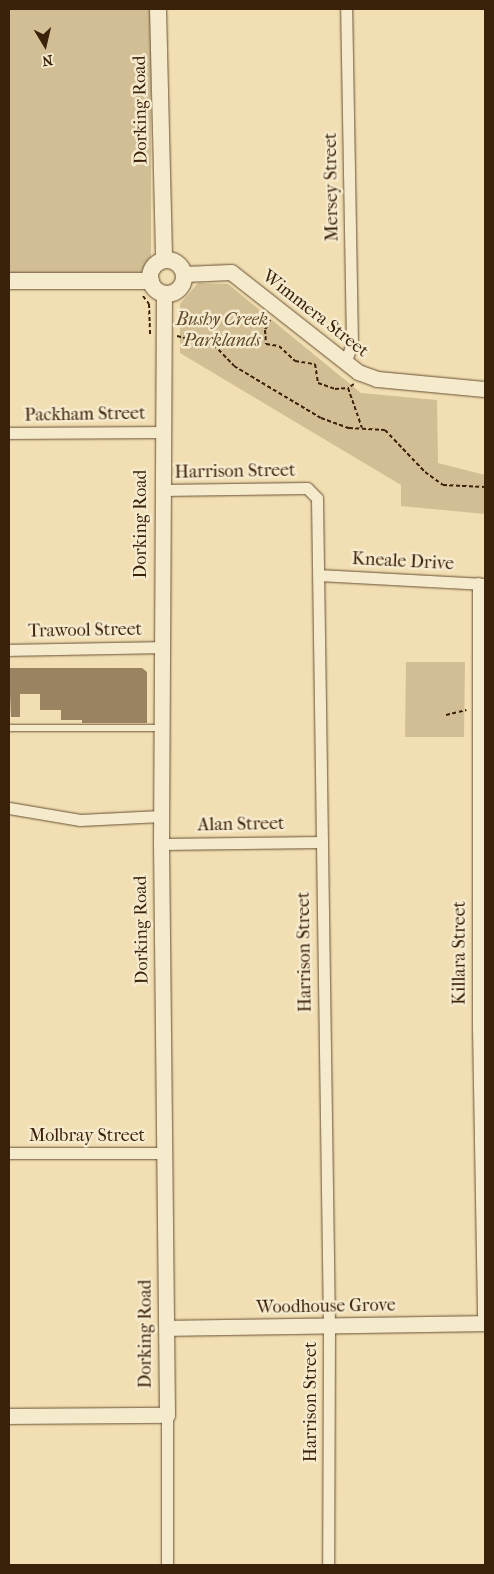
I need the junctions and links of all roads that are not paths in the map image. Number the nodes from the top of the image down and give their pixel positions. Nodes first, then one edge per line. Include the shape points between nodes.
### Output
1 (346, 9) edge
2 (159, 12) edge
3 (164, 260) junction
4 (184, 274) junction
5 (9, 281) edge
6 (151, 281) junction
7 (164, 293) junction
8 (351, 368) junction
9 (485, 389) edge
10 (161, 432) junction
11 (9, 433) edge
12 (161, 490) junction
13 (319, 575) junction
14 (482, 584) edge
15 (162, 647) junction
16 (9, 650) edge
17 (9, 728) edge
18 (161, 728) junction
19 (9, 808) edge
20 (161, 816) junction
21 (321, 842) junction
22 (161, 844) junction
23 (481, 1026) edge
24 (9, 1153) edge
25 (164, 1153) junction
26 (484, 1323) edge
27 (329, 1326) junction
28 (167, 1328) junction
29 (167, 1415) junction
30 (9, 1416) edge
31 (167, 1565) edge
32 (328, 1565) edge

1 - 8 street, Mersey Street
2 - 3 main road, Dorking Road
3 - 4 main road via 179,264
3 - 6 main road via 154,266
4 - 7 main road via 181,287 171,294
4 - 8 street, Wimmera Street via 230,272
5 - 6 main road
6 - 7 main road via 158,291
7 - 10 street, Dorking Road
8 - 9 street, Wimmera Street via 377,379
10 - 11 street, Packham Street
10 - 12 street, Dorking Road
12 - 13 street, Harrison Street via 307,488 318,498
12 - 15 street, Dorking Road
13 - 14 street, Kneale Drive
13 - 21 street, Harrison Street
14 - 23 street, Killara Street via 478,707
15 - 16 street, Trawool Street
15 - 18 street, Dorking Road
17 - 18 lane
18 - 20 street, Dorking Road
19 - 20 street via 80,820
20 - 22 street, Dorking Road
21 - 22 street, Alan Street
21 - 27 street, Harrison Street
22 - 25 street, Dorking Road
23 - 26 street, Killara Street
24 - 25 street, Molbray Street
25 - 28 street, Dorking Road
26 - 27 street, Woodhouse Grove
27 - 28 street, Woodhouse Grove
27 - 32 street, Harrison Street
28 - 29 street, Dorking Road
29 - 30 street
29 - 31 street, Dorking Road

